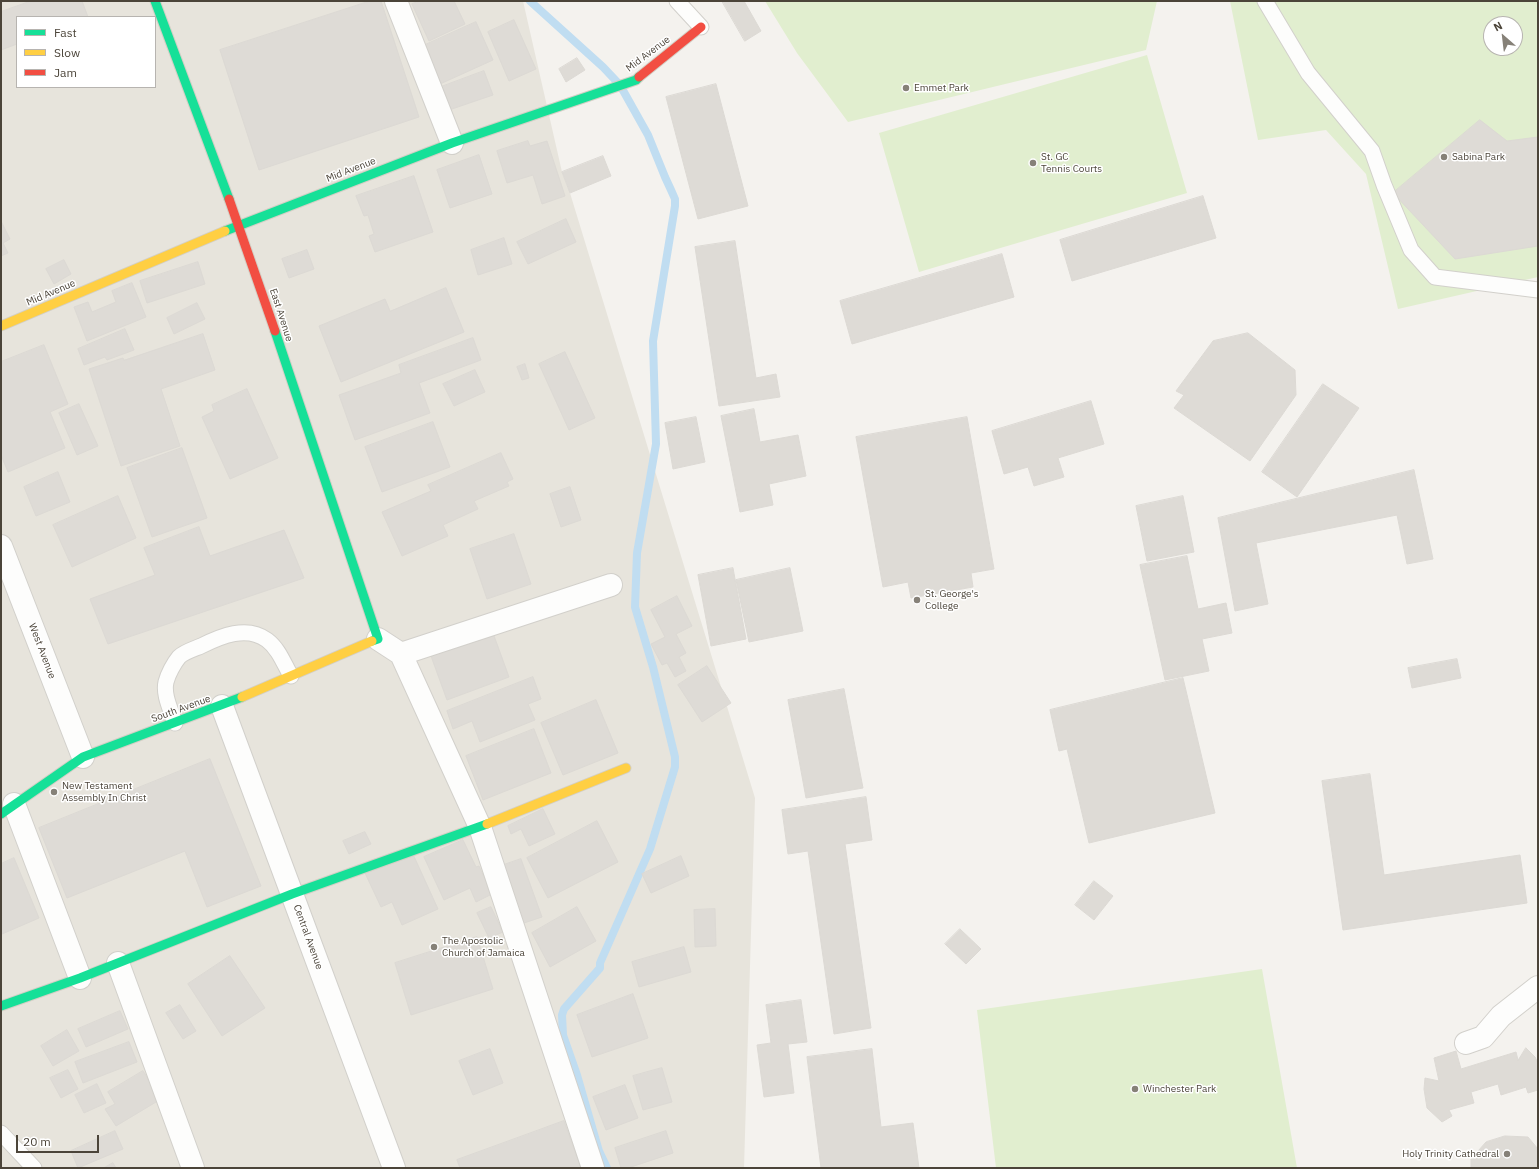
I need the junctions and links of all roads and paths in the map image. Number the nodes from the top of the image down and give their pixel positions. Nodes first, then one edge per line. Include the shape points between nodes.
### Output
1 (155, 1) edge
2 (396, 1) edge
3 (677, 1) edge
4 (1265, 1) edge
5 (701, 27) joint
6 (452, 143) junction
7 (240, 225) junction
8 (1538, 290) edge
9 (1, 326) edge
10 (1, 546) edge
11 (610, 586) dead end
12 (378, 639) junction
13 (401, 654) junction
14 (291, 676) junction
15 (222, 706) junction
16 (175, 723) junction
17 (83, 757) junction
18 (626, 768) dead end
19 (7, 809) edge
20 (480, 827) junction
21 (292, 894) junction
22 (118, 963) junction
23 (80, 978) junction
24 (1538, 987) edge
25 (1, 1006) edge
26 (1466, 1043) dead end
27 (1, 1133) edge
28 (34, 1168) edge
29 (193, 1168) edge
30 (394, 1168) edge
31 (593, 1168) edge

1 - 7 street, East Avenue
2 - 6 street
3 - 5 lane
4 - 8 lane via 1308,73 1372,151 1411,250 1435,277
5 - 6 street, Mid Avenue via 636,80
6 - 7 street, Mid Avenue
7 - 9 street, Mid Avenue
7 - 12 street, East Avenue
10 - 17 street, West Avenue
11 - 13 street
12 - 13 street
12 - 14 street, South Avenue
13 - 20 street
14 - 15 street, South Avenue
14 - 16 lane via 277,650 256,634 221,636 180,657 171,670 166,682 166,694
15 - 16 street, South Avenue
15 - 21 street, Central Avenue
16 - 17 street, South Avenue
17 - 19 street, South Avenue
18 - 20 street
19 - 23 street
20 - 21 street
20 - 31 street
21 - 22 street
21 - 30 street, Central Avenue
22 - 23 street
22 - 29 street
23 - 25 street
24 - 26 street via 1501,1016 1482,1038
27 - 28 lane

